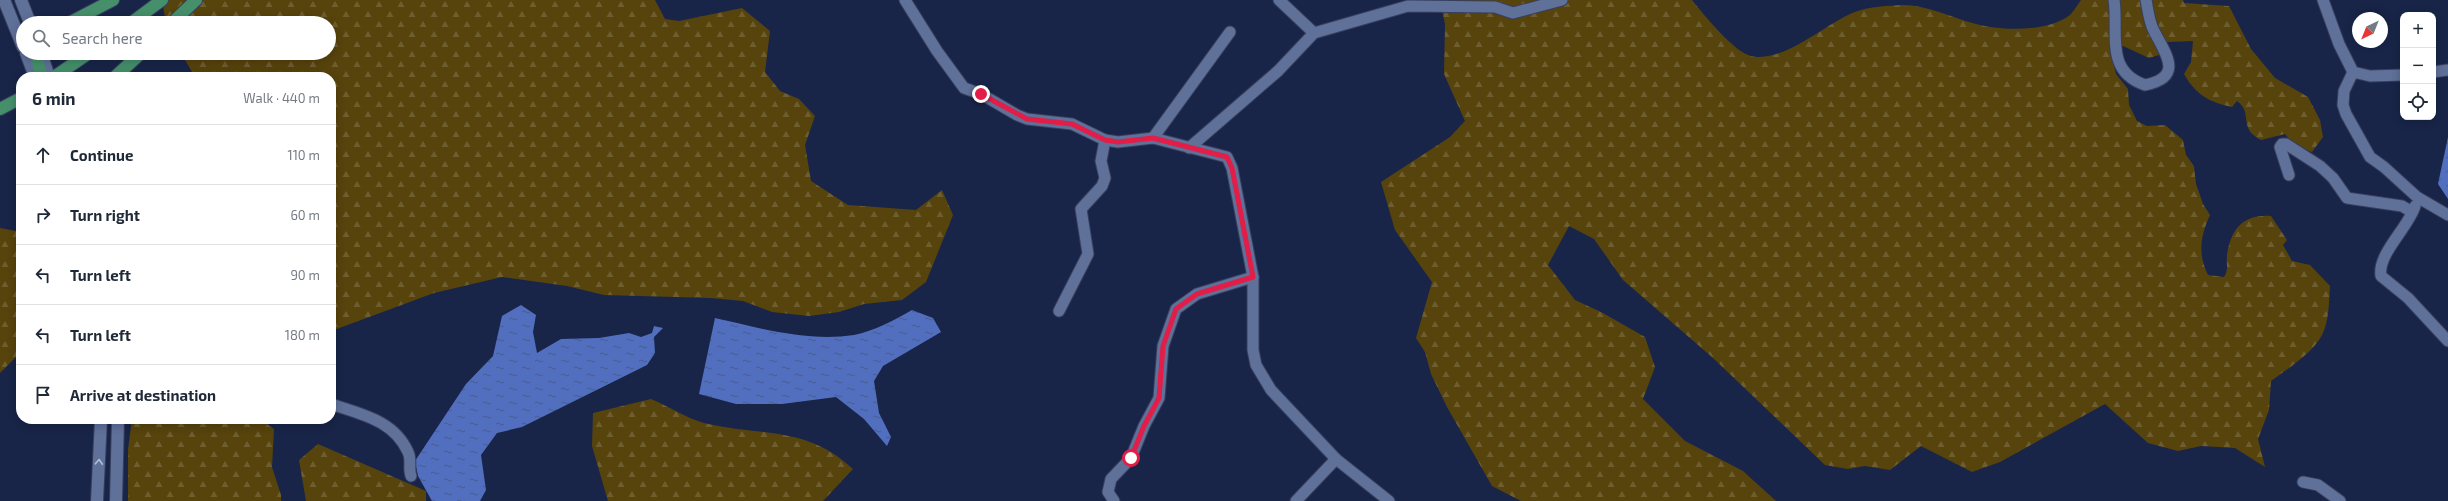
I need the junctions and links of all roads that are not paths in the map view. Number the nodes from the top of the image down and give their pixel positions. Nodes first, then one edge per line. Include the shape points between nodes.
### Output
1 (4, 0) edge
2 (21, 0) edge
3 (113, 0) edge
4 (162, 0) edge
5 (196, 0) edge
6 (906, 0) edge
7 (1279, 0) edge
8 (1562, 0) edge
9 (2114, 0) edge
10 (2146, 0) edge
11 (2323, 0) edge
12 (27, 16) edge
13 (82, 16) edge
14 (140, 16) edge
15 (179, 16) edge
16 (16, 30) edge
17 (1230, 32) dead end
18 (1314, 33) junction
19 (29, 60) edge
20 (37, 60) edge
21 (45, 60) edge
22 (78, 60) edge
23 (133, 60) edge
24 (2448, 70) edge
25 (33, 72) edge
26 (41, 72) edge
27 (52, 72) edge
28 (60, 72) edge
29 (120, 72) edge
30 (2353, 72) junction
31 (2436, 72) edge
32 (2400, 75) edge
33 (16, 100) edge
34 (0, 109) edge
35 (1153, 138) junction
36 (1105, 140) junction
37 (1189, 148) junction
38 (2289, 175) dead end
39 (2417, 197) junction
40 (2412, 212) junction
41 (2448, 215) edge
42 (1253, 277) junction
43 (1059, 311) dead end
44 (2448, 342) edge
45 (336, 406) edge
46 (101, 424) edge
47 (118, 424) edge
48 (1336, 459) junction
49 (412, 476) dead end
50 (2303, 482) dead end
51 (97, 501) edge
52 (116, 501) edge
53 (1114, 501) edge
54 (1296, 501) edge
55 (1389, 501) edge
56 (2340, 501) edge

1 - 16 street
2 - 12 street
3 - 13 main road
4 - 14 main road
5 - 15 main road
6 - 36 street via 937,51 964,88 981,94 1027,119 1072,124
7 - 18 street
8 - 18 street via 1514,13 1495,7 1408,6
9 - 10 street via 2117,59 2128,76 2145,85 2162,79 2168,70 2169,57 2153,29
11 - 30 street via 2339,44
17 - 35 street
18 - 37 street via 1278,71
19 - 25 street
20 - 26 main road
21 - 27 street
22 - 28 main road
23 - 29 main road
24 - 31 street
30 - 32 street via 2370,76
30 - 39 street via 2344,91 2346,114 2370,157
33 - 34 main road
35 - 36 street via 1118,142
35 - 37 street
36 - 43 street via 1101,161 1105,178 1102,186 1081,209 1088,254
37 - 42 street via 1227,157 1232,168
38 - 40 street via 2280,148 2282,144 2286,144 2320,166 2333,178 2347,198 2402,206
39 - 40 street
39 - 41 street
40 - 44 street via 2389,250 2380,272 2381,276 2408,298
42 - 48 street via 1253,350 1256,365 1271,390
42 - 53 street via 1197,294 1176,309 1163,346 1159,398 1131,458 1111,479 1108,492
45 - 49 street via 376,420 394,431 408,452
51 -> 46 street
47 - 52 street
48 - 54 street
48 - 55 street
50 - 56 street via 2318,485

